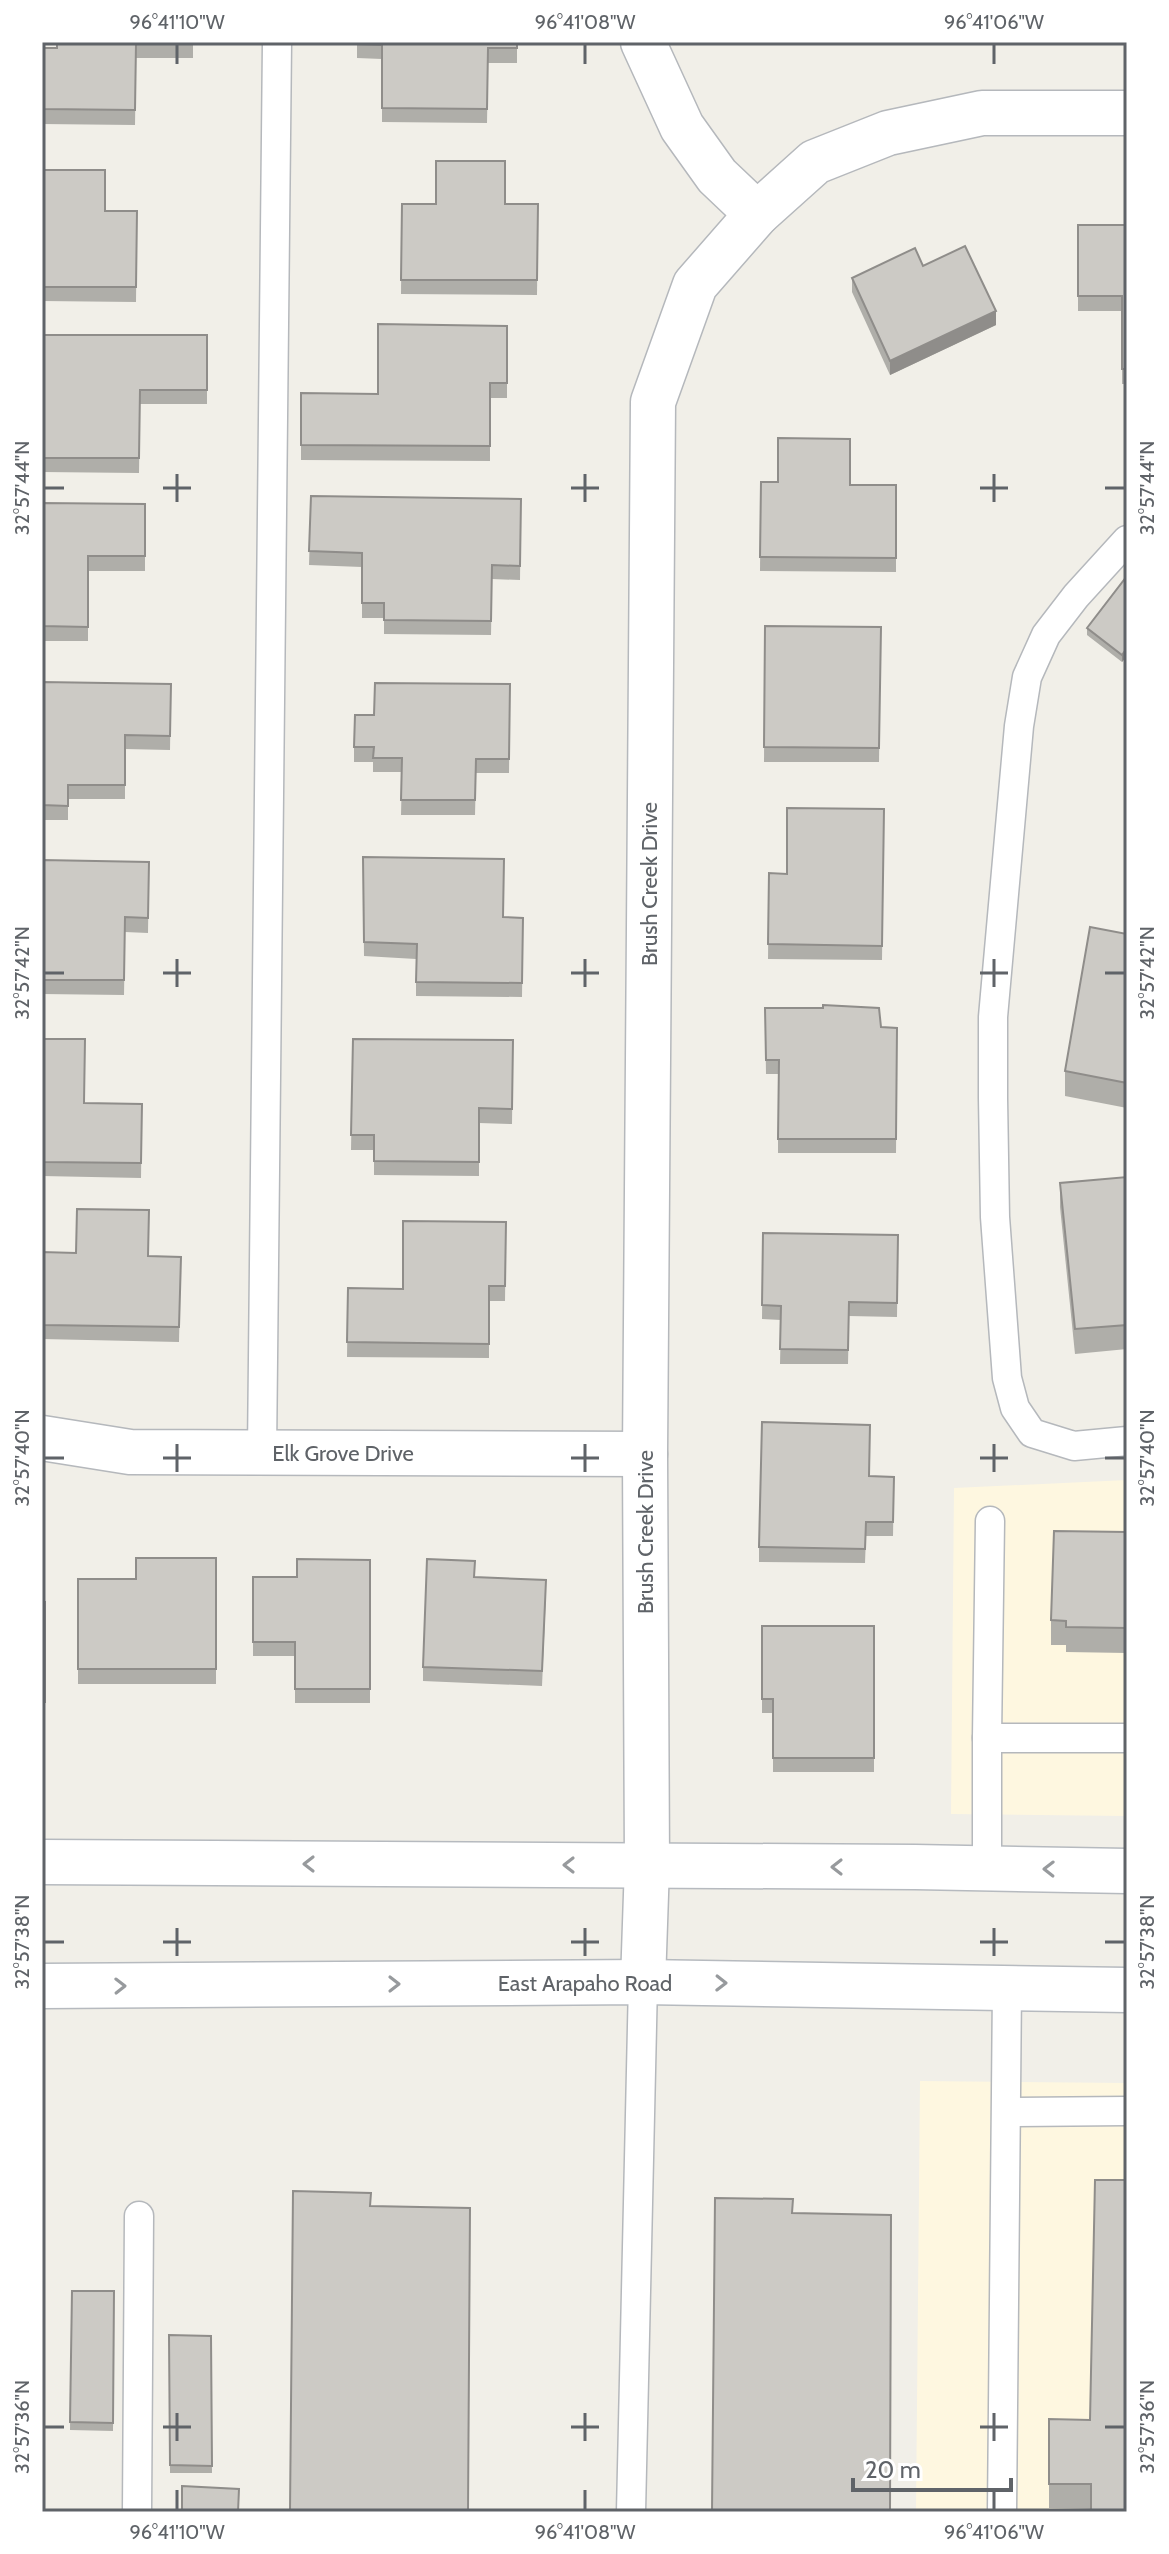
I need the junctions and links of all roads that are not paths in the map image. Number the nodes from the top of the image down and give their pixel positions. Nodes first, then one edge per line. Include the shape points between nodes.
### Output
1 (277, 42) edge
2 (643, 42) edge
3 (1127, 113) edge
4 (757, 214) junction
5 (1127, 540) edge
6 (42, 1438) edge
7 (1127, 1441) edge
8 (262, 1453) junction
9 (645, 1454) junction
10 (990, 1521) dead end
11 (987, 1738) junction
12 (1127, 1738) edge
13 (42, 1862) edge
14 (647, 1865) junction
15 (987, 1868) junction
16 (1127, 1871) edge
17 (643, 1982) junction
18 (42, 1986) edge
19 (1007, 1987) junction
20 (1127, 1990) edge
21 (1127, 2111) edge
22 (1007, 2112) junction
23 (139, 2216) dead end
24 (137, 2512) edge
25 (631, 2512) edge
26 (1002, 2512) edge

1 - 8 lane
2 - 4 street via 682,127 717,176
3 - 4 street, Brush Creek Drive via 982,113 888,133 815,162
4 - 9 street, Brush Creek Drive via 695,285 653,402
5 - 7 lane via 1046,635 1027,677 993,1017 993,1098 995,1217 1007,1378 1015,1408 1032,1433 1074,1446
6 - 8 street, Elk Grove Drive via 130,1452
8 - 9 street, Elk Grove Drive
9 - 14 street, Brush Creek Drive
10 - 11 lane
11 - 12 lane
11 - 15 lane
14 -> 13 street
15 -> 14 street
14 - 17 street, Brush Creek Drive
16 -> 15 street
18 -> 17 street, East Arapaho Road
17 -> 19 street, East Arapaho Road
17 - 25 lane
19 - 20 street, East Arapaho Road
19 - 22 lane
21 - 22 lane
22 - 26 lane
23 - 24 lane

